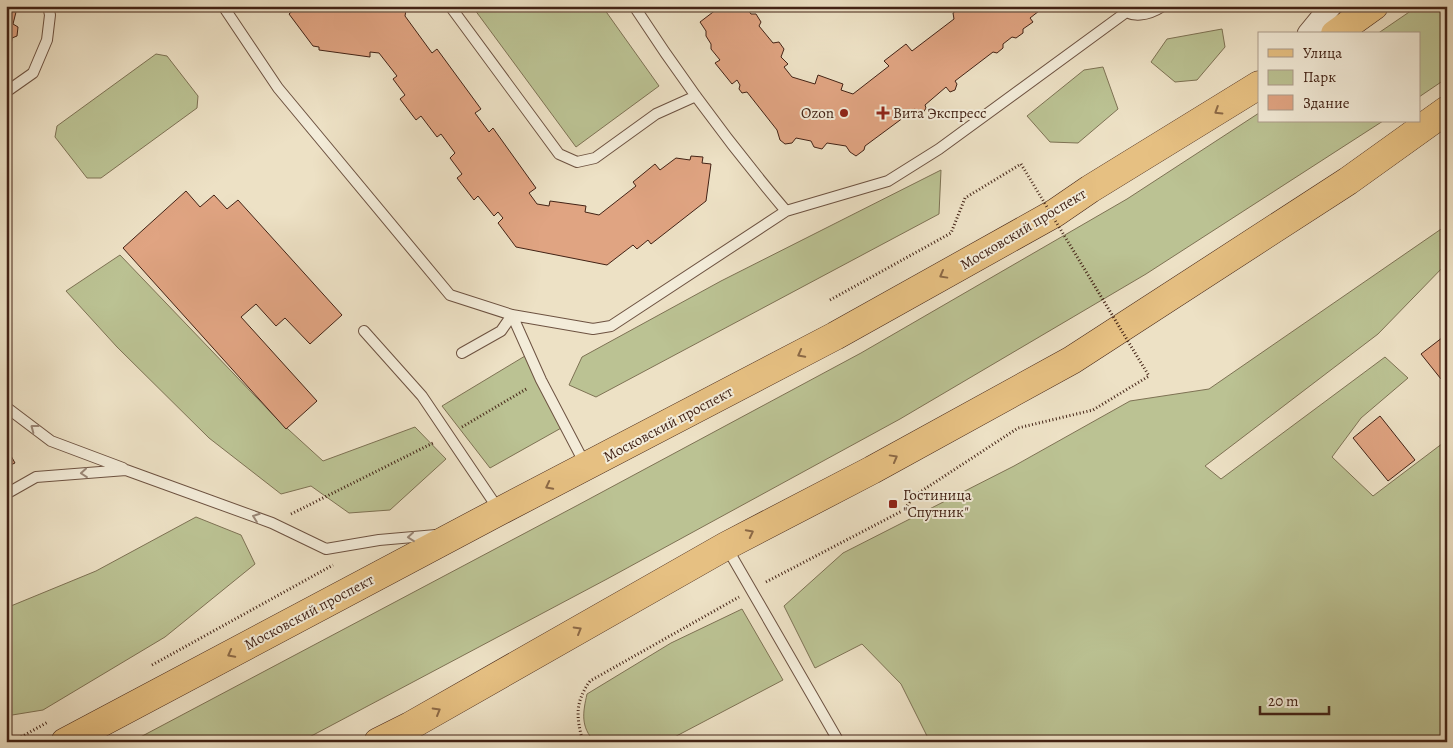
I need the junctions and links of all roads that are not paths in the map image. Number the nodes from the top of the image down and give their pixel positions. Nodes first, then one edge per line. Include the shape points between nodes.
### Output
1 (48, 6) edge
2 (222, 6) edge
3 (450, 6) edge
4 (634, 6) edge
5 (1163, 6) edge
6 (1331, 6) edge
7 (1374, 6) edge
8 (1122, 10) edge
9 (1310, 32) edge
10 (1338, 32) edge
11 (1258, 86) edge
12 (6, 92) edge
13 (696, 96) junction
14 (1447, 110) edge
15 (786, 211) junction
16 (512, 315) junction
17 (364, 331) dead end
18 (462, 353) dead end
19 (6, 407) edge
20 (586, 467) junction
21 (126, 470) junction
22 (6, 494) edge
23 (500, 511) junction
24 (459, 532) junction
25 (726, 546) junction
26 (60, 730) edge
27 (378, 742) edge
28 (839, 742) edge

1 - 12 lane via 47,40 33,73
2 - 16 lane via 278,88 450,295
3 - 13 lane via 559,154 577,162 595,158 656,114
4 - 13 lane
5 - 8 lane via 1142,15
6 - 9 street
7 - 10 main road
8 - 15 lane via 938,150 888,181
11 -> 20 main road, Московский проспект via 1055,213 835,336
13 - 15 lane
25 -> 14 main road via 1072,360 1348,181
15 - 16 lane via 611,326 592,329
16 - 18 lane via 501,330
16 - 20 lane
17 - 23 lane via 422,396
21 -> 19 lane via 51,442
20 -> 23 main road, Московский проспект
21 -> 22 lane via 36,477
24 -> 21 lane via 326,549 272,523
23 - 24 main road, Московский проспект
24 -> 26 main road, Московский проспект
27 -> 25 main road via 412,730
25 - 28 lane

